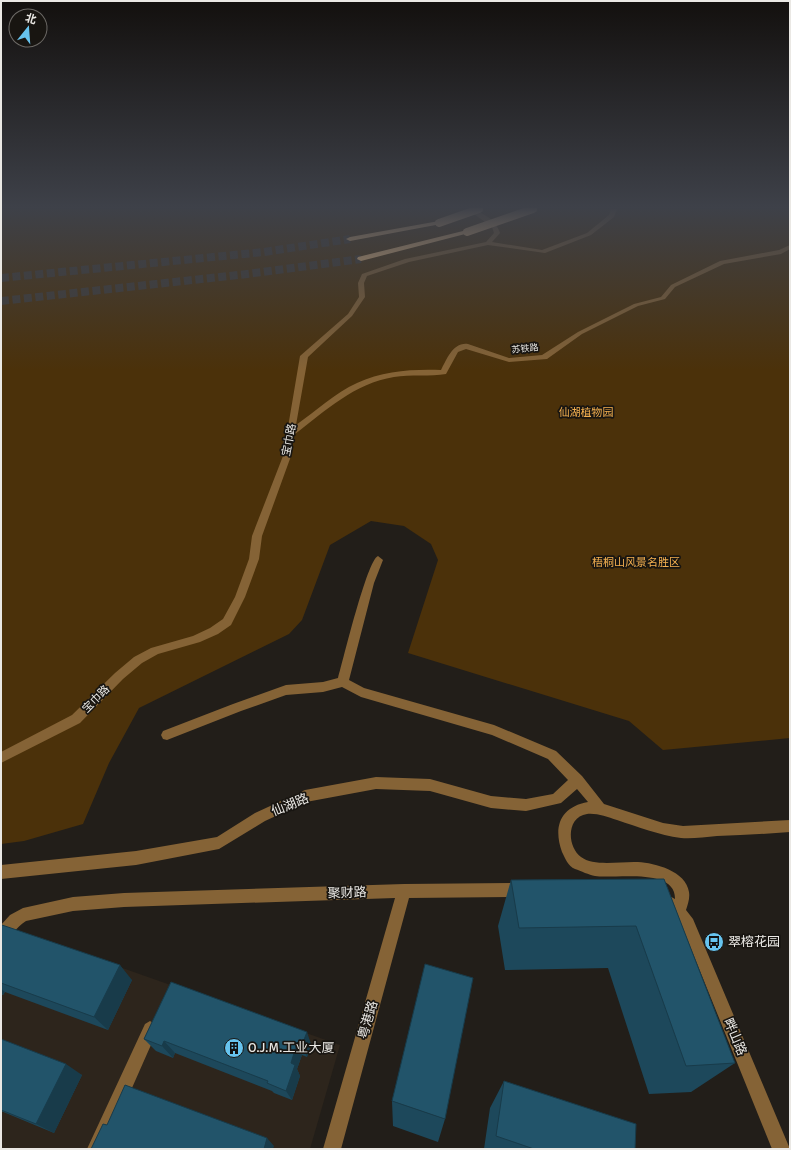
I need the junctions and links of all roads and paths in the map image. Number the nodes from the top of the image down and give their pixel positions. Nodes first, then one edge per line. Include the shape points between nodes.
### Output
1 (399, 263) edge
2 (721, 263) edge
3 (291, 433) junction
4 (378, 560) dead end
5 (343, 682) junction
6 (168, 735) dead end
7 (1, 758) edge
8 (578, 780) junction
9 (600, 809) junction
10 (790, 826) edge
11 (1, 872) edge
12 (532, 890) edge
13 (404, 891) junction
14 (655, 894) edge
15 (684, 918) junction
16 (1, 935) edge
17 (158, 1012) edge
18 (96, 1149) edge
19 (332, 1149) edge
20 (781, 1149) edge

1 - 3 street, 宝巾路 via 364,275 361,283 362,297 350,315 304,356
2 - 3 street, 苏铁路 via 673,286 663,298 636,305 580,333 544,357 509,360 465,346 455,351 443,372 416,371 381,377 349,390
3 - 7 street, 宝巾路 via 287,442 287,456 257,536 254,559 240,598 226,622 196,639 155,651 138,660 76,719
4 - 5 street via 369,583
5 - 6 street via 323,687 286,690
5 - 8 street via 361,692 494,730 552,755
8 - 9 street
8 - 11 street, 仙湖路 via 556,799 526,805 491,802 430,785 376,783 304,796 260,817 219,843 136,858
9 - 10 street via 657,827 683,832
9 - 15 street via 587,808 575,812 568,820 564,842 570,856 577,863 595,869 639,869 666,875 677,883 682,891
12 - 13 street, 聚财路
13 - 16 street, 聚财路 via 73,904 23,915 14,920
13 - 19 street, 粤港路
14 - 15 street via 668,902
15 - 20 street, 畔山路
17 - 18 street

